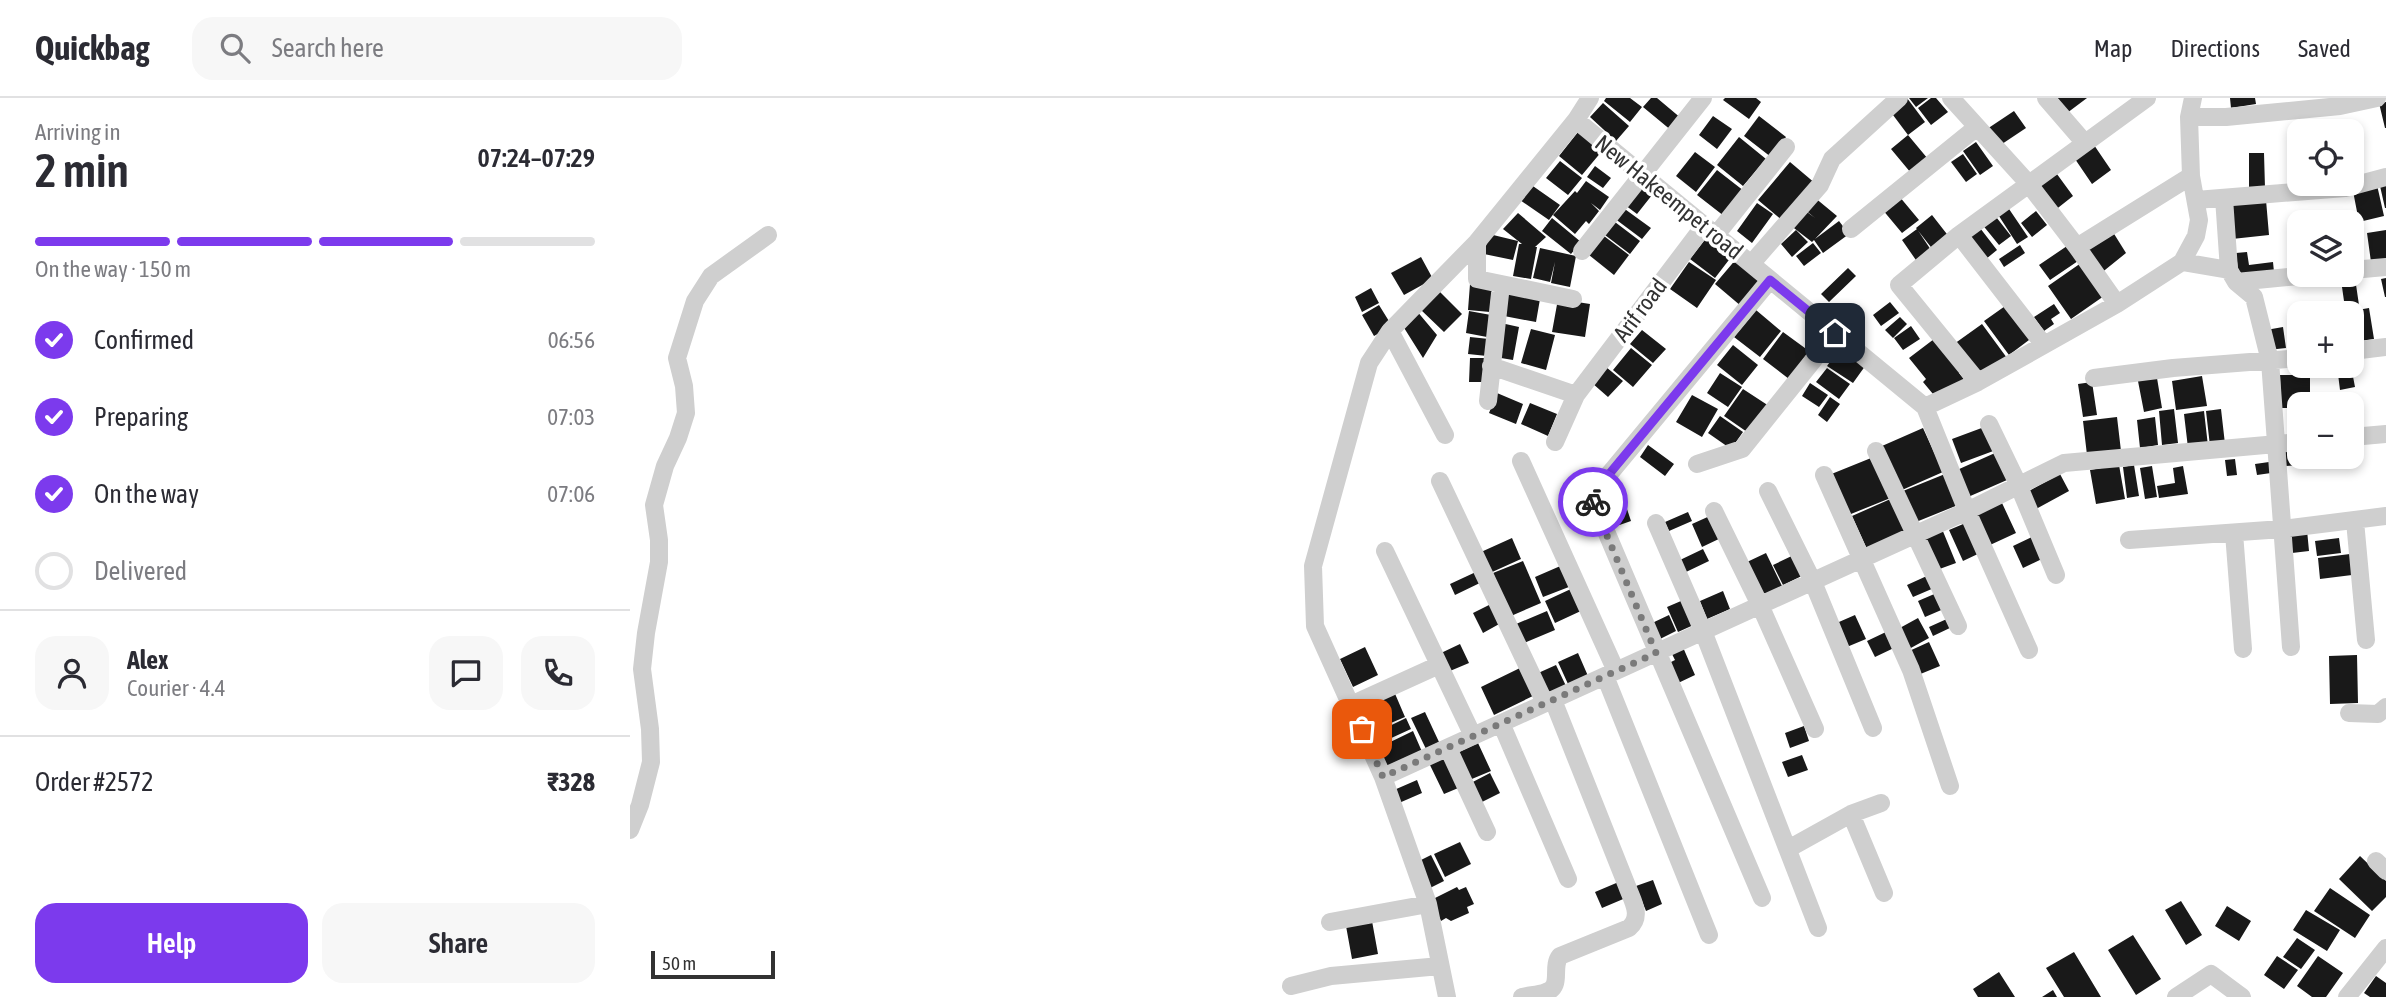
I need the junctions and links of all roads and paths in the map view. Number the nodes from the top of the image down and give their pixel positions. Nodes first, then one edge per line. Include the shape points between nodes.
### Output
1 (1590, 98) edge
2 (1703, 98) edge
3 (1899, 98) edge
4 (1951, 98) edge
5 (2046, 98) edge
6 (2147, 98) edge
7 (2193, 98) edge
8 (2377, 98) edge
9 (2194, 117) junction
10 (1576, 120) junction
11 (1977, 127) junction
12 (2084, 142) junction
13 (1786, 147) dead end
14 (1642, 174) junction
15 (2190, 176) junction
16 (2386, 177) edge
17 (2028, 183) junction
18 (2210, 199) junction
19 (1852, 229) dead end
20 (1710, 230) junction
21 (768, 235) dead end
22 (1959, 235) junction
23 (1477, 242) junction
24 (2077, 247) junction
25 (1582, 251) dead end
26 (1751, 264) junction
27 (2386, 267) edge
28 (2212, 269) junction
29 (2364, 269) edge
30 (2287, 274) edge
31 (1770, 280) junction
32 (1501, 285) junction
33 (1573, 299) dead end
34 (2117, 304) junction
35 (1390, 331) junction
36 (1835, 333) junction
37 (2044, 345) junction
38 (2386, 347) edge
39 (2364, 350) edge
40 (2287, 359) edge
41 (2270, 361) junction
42 (1491, 366) junction
43 (2094, 378) dead end
44 (1978, 382) junction
45 (1576, 395) junction
46 (1488, 401) dead end
47 (1929, 416) junction
48 (1989, 424) dead end
49 (2386, 434) edge
50 (1446, 435) dead end
51 (2364, 436) edge
52 (1555, 442) dead end
53 (2287, 443) edge
54 (2277, 444) junction
55 (1876, 451) dead end
56 (1521, 461) dead end
57 (1697, 464) dead end
58 (1824, 475) dead end
59 (1440, 481) dead end
60 (2018, 484) junction
61 (1768, 491) dead end
62 (1714, 511) dead end
63 (1967, 511) junction
64 (2386, 516) edge
65 (2355, 521) junction
66 (1657, 523) dead end
67 (2282, 529) junction
68 (2234, 533) junction
69 (1914, 535) junction
70 (2129, 540) dead end
71 (1385, 551) dead end
72 (1862, 559) junction
73 (2056, 575) dead end
74 (1813, 582) junction
75 (1760, 605) junction
76 (1958, 626) dead end
77 (1703, 631) junction
78 (2366, 640) dead end
79 (2291, 647) dead end
80 (2243, 649) dead end
81 (2029, 650) dead end
82 (1656, 653) junction
83 (1439, 665) junction
84 (1611, 674) junction
85 (1549, 701) junction
86 (1351, 705) junction
87 (2386, 708) edge
88 (2349, 713) dead end
89 (1501, 723) junction
90 (1872, 727) dead end
91 (1815, 729) dead end
92 (1473, 736) junction
93 (1448, 748) junction
94 (1383, 777) junction
95 (1950, 786) dead end
96 (1881, 803) dead end
97 (1851, 814) junction
98 (630, 830) edge
99 (1487, 832) dead end
100 (1788, 849) junction
101 (1568, 879) dead end
102 (1884, 893) dead end
103 (1762, 898) dead end
104 (1428, 904) junction
105 (1330, 922) dead end
106 (1818, 928) dead end
107 (1709, 935) dead end
108 (2386, 948) edge
109 (1440, 965) junction
110 (1291, 986) dead end
111 (1447, 997) edge
112 (1522, 997) edge
113 (2176, 997) edge
114 (2242, 997) edge
115 (2347, 997) edge

1 - 10 street
2 - 14 street
3 - 26 street via 1832,159 1820,185
4 - 11 street
5 - 12 street
6 - 12 street
7 - 9 street
8 - 9 street via 2340,106
9 - 15 street
10 - 14 street, New Hakeempet road
10 - 23 street
11 - 17 street
11 - 19 street
12 - 17 street
13 - 20 street, Arif road
14 - 20 street, New Hakeempet road
14 - 25 street
15 - 18 street
15 - 24 street
16 - 18 street via 2345,188
17 - 22 street
17 - 24 street
18 - 28 street
18 - 28 street via 2196,236
20 - 26 street, New Hakeempet road
20 - 45 street, Arif road
21 - 98 street via 711,276 695,301 677,358 685,412 654,505 659,562 642,669 650,762
22 - 37 street
22 - 44 street via 1899,285
23 - 32 street via 1477,279
23 - 35 street
24 - 34 street
26 - 31 street, New Hakeempet road
27 - 29 street
28 - 30 street
28 - 34 street
28 - 41 street via 2254,297
31 - 36 street, New Hakeempet road
31 - 82 street via 1591,496
32 - 33 street
32 - 42 street
34 - 37 street
35 - 50 street
35 - 86 street via 1369,363 1313,566 1315,626
36 - 47 street, New Hakeempet road
36 - 57 street via 1742,449
37 - 44 street
38 - 39 street
40 - 41 street
41 - 43 street
41 - 54 street
42 - 45 street
42 - 46 street
44 - 47 street
45 - 52 street, Arif road
47 - 63 street
48 - 60 street
49 - 51 street
53 - 54 street
54 - 60 street via 2064,463
54 - 67 street
55 - 69 street
56 - 84 street
58 - 72 street
59 - 85 street
60 - 63 street
60 - 73 street
61 - 74 street
62 - 75 street
63 - 69 street
63 - 81 street
64 - 65 street
65 - 67 street
65 - 78 street
66 - 77 street
67 - 68 street
67 - 79 street
68 - 70 street
68 - 80 street
69 - 72 street
69 - 76 street
71 - 83 street
72 - 74 street
72 - 95 street via 1911,670
74 - 75 street
74 - 90 street
75 - 77 street
75 - 91 street
77 - 82 street
77 - 100 street
82 - 84 street
82 - 103 street
83 - 86 street
83 - 92 street
84 - 85 street
84 - 107 street
85 - 89 street
85 - 112 street via 1637,914 1629,928 1560,956 1553,989
86 - 94 street
87 - 88 street via 2378,714
89 - 92 street
89 - 101 street
92 - 93 street
93 - 94 street
93 - 99 street
94 - 104 street
96 - 97 street
97 - 100 street
97 - 102 street
100 - 106 street
104 - 105 street
104 - 109 street
108 - 115 street
109 - 110 street via 1331,976
109 - 111 street
113 - 114 street via 2211,974

